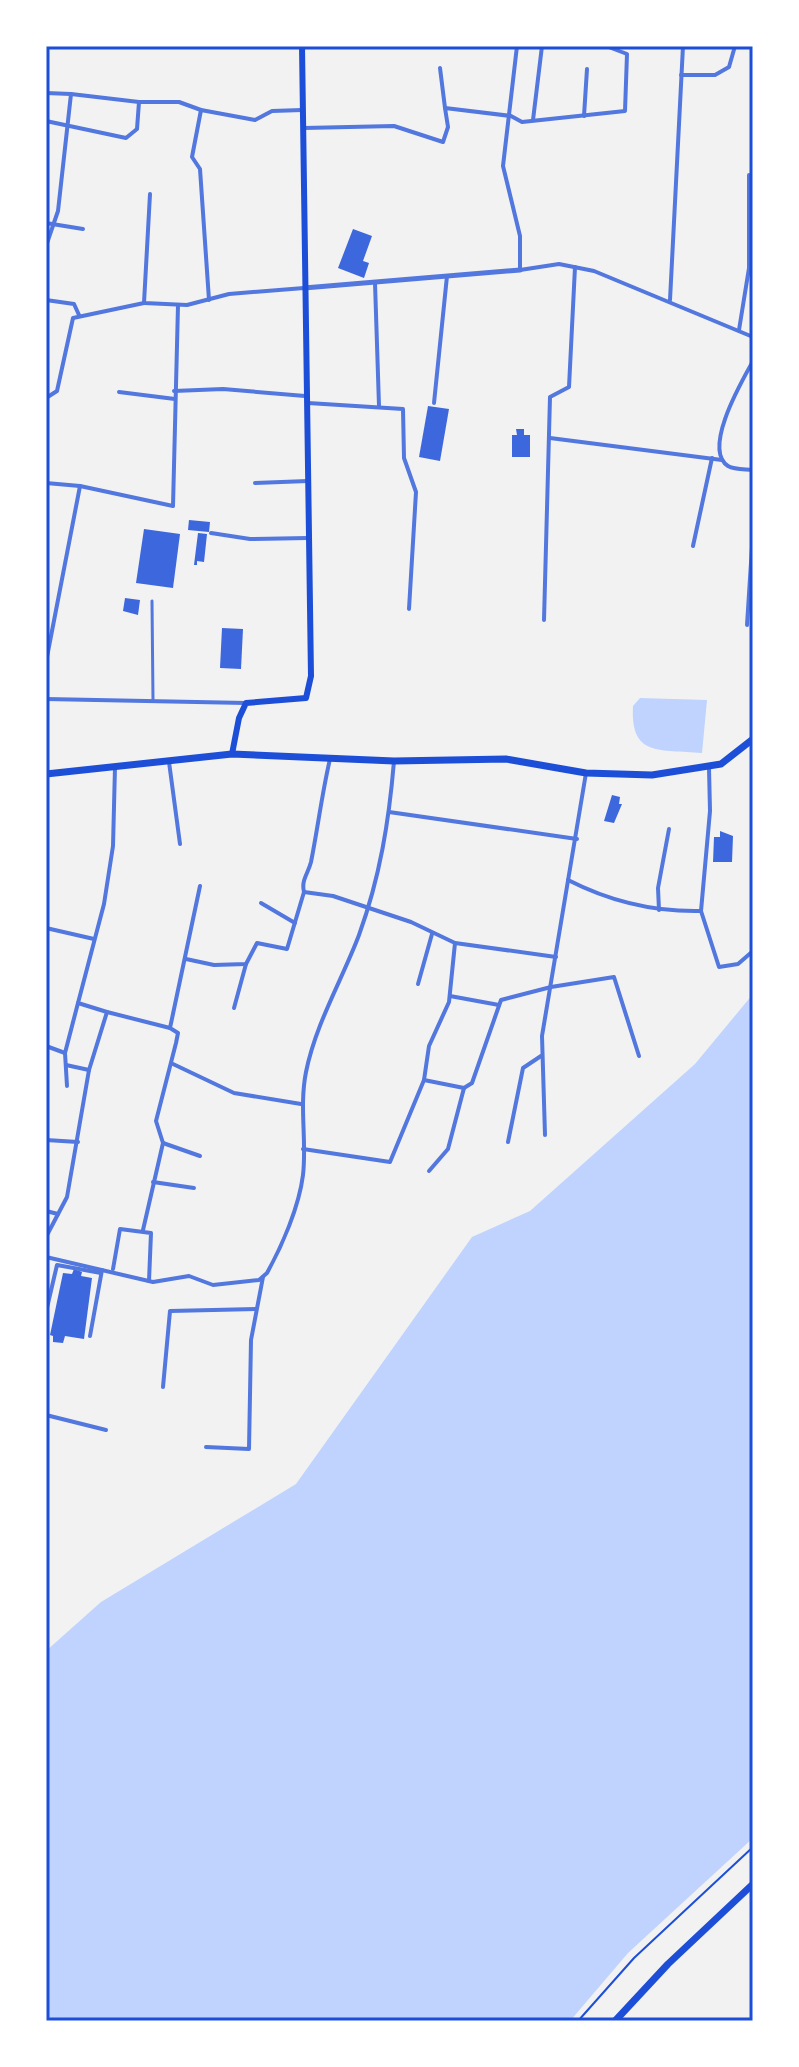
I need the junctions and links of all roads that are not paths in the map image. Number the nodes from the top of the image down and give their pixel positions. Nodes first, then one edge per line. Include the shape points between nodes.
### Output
1 (302, 46) edge
2 (517, 46) edge
3 (542, 46) edge
4 (606, 46) edge
5 (683, 46) edge
6 (735, 46) edge
7 (440, 68) dead end
8 (587, 69) dead end
9 (681, 75) junction
10 (46, 93) edge
11 (71, 94) junction
12 (139, 102) junction
13 (445, 108) junction
14 (201, 110) junction
15 (302, 110) junction
16 (511, 116) junction
17 (584, 116) junction
18 (533, 120) junction
19 (46, 121) edge
20 (69, 124) junction
21 (304, 128) junction
22 (749, 175) dead end
23 (751, 185) edge
24 (150, 194) dead end
25 (46, 223) edge
26 (53, 224) junction
27 (83, 229) dead end
28 (751, 243) edge
29 (46, 246) edge
30 (575, 267) junction
31 (520, 270) junction
32 (447, 276) junction
33 (375, 280) junction
34 (304, 288) junction
35 (46, 300) edge
36 (209, 300) junction
37 (670, 300) junction
38 (144, 303) junction
39 (178, 305) junction
40 (79, 315) junction
41 (739, 330) junction
42 (753, 337) edge
43 (753, 361) edge
44 (174, 391) junction
45 (119, 392) dead end
46 (46, 398) edge
47 (175, 399) junction
48 (305, 399) junction
49 (434, 403) dead end
50 (379, 407) junction
51 (550, 438) junction
52 (712, 458) junction
53 (722, 460) junction
54 (753, 470) edge
55 (308, 481) junction
56 (46, 483) edge
57 (255, 483) dead end
58 (80, 486) junction
59 (753, 532) edge
60 (211, 533) dead end
61 (308, 538) junction
62 (693, 546) dead end
63 (152, 601) dead end
64 (409, 609) dead end
65 (544, 620) dead end
66 (747, 625) dead end
67 (46, 662) edge
68 (46, 699) edge
69 (153, 700) junction
70 (246, 703) junction
71 (753, 739) edge
72 (232, 754) junction
73 (330, 759) junction
74 (394, 761) junction
75 (169, 762) junction
76 (115, 767) junction
77 (709, 768) junction
78 (586, 773) junction
79 (46, 774) edge
80 (389, 812) junction
81 (669, 829) dead end
82 (577, 839) junction
83 (180, 844) dead end
84 (568, 879) junction
85 (200, 886) dead end
86 (304, 892) junction
87 (261, 903) dead end
88 (368, 909) junction
89 (659, 910) junction
90 (701, 911) junction
91 (295, 923) junction
92 (46, 928) edge
93 (432, 934) junction
94 (94, 939) junction
95 (455, 943) junction
96 (753, 951) edge
97 (556, 957) junction
98 (186, 959) junction
99 (246, 964) junction
100 (418, 984) dead end
101 (551, 987) junction
102 (450, 996) junction
103 (78, 1003) junction
104 (499, 1005) junction
105 (234, 1008) dead end
106 (107, 1012) junction
107 (170, 1028) junction
108 (46, 1046) edge
109 (65, 1053) junction
110 (541, 1056) junction
111 (639, 1056) dead end
112 (173, 1064) junction
113 (66, 1065) junction
114 (89, 1070) junction
115 (424, 1080) junction
116 (67, 1086) dead end
117 (464, 1088) junction
118 (301, 1104) junction
119 (545, 1135) dead end
120 (46, 1140) edge
121 (78, 1142) junction
122 (508, 1142) dead end
123 (163, 1143) junction
124 (303, 1149) junction
125 (200, 1156) dead end
126 (429, 1171) dead end
127 (153, 1182) junction
128 (194, 1188) dead end
129 (46, 1211) edge
130 (58, 1214) junction
131 (143, 1230) junction
132 (46, 1237) edge
133 (46, 1257) edge
134 (113, 1269) junction
135 (102, 1270) junction
136 (263, 1277) junction
137 (149, 1281) junction
138 (256, 1309) junction
139 (46, 1312) edge
140 (90, 1336) dead end
141 (163, 1387) dead end
142 (46, 1415) edge
143 (106, 1430) dead end
144 (206, 1447) dead end
145 (753, 1884) edge
146 (615, 2021) edge

1 - 15 main road
2 - 16 street
3 - 18 street
4 - 17 street via 627,54 625,111
5 - 9 street
6 - 9 street via 729,67 715,75
7 - 13 street
8 - 17 street
9 - 37 street
10 - 11 street
11 - 12 street
11 - 20 street
12 - 14 street via 179,102
12 - 20 street via 137,129 126,138
13 - 16 street
13 - 21 street via 448,127 443,142 394,126
14 - 15 street via 255,120 272,111
14 - 36 street via 192,157 200,169
15 - 21 main road
16 - 18 street
16 - 31 street via 503,166 520,236
17 - 18 street
19 - 20 street
20 - 26 street
21 - 34 main road
22 - 23 street
23 - 28 street
24 - 38 street
25 - 26 street
26 - 27 street
26 - 29 street
28 - 41 street
30 - 31 street
30 - 37 street
30 - 51 street via 569,356 573,376 569,387 550,397
31 - 32 street
32 - 33 street
32 - 49 street
33 - 34 street
33 - 50 street
34 - 36 street
34 - 48 main road
35 - 40 street via 74,304
36 - 39 street
37 - 41 street
38 - 39 street
38 - 40 street
39 - 44 street
40 - 46 street via 71,322 57,391
41 - 42 street
43 - 53 street via 726,416 719,441
44 - 47 street
44 - 48 street via 223,389
45 - 47 street
47 - 58 street via 173,506
48 - 50 street
48 - 55 main road
50 - 64 street via 403,409 404,458 416,492
51 - 52 street
51 - 65 street
52 - 53 street
52 - 62 street
53 - 54 street via 731,468
55 - 57 street
55 - 61 main road
56 - 58 street
58 - 67 street
59 - 66 street
60 - 61 street
61 - 70 main road via 309,692 300,700
63 - 69 street
68 - 69 street
69 - 70 street
70 - 72 main road
71 - 77 main road
72 - 73 main road
72 - 75 main road
73 - 74 main road
73 - 86 street via 311,861 301,883
74 - 78 main road via 506,759
74 - 80 street
75 - 76 main road
75 - 83 street
76 - 79 main road
76 - 94 street via 113,846
77 - 78 main road via 652,775
77 - 90 street
78 - 82 street
80 - 82 street
80 - 88 street
81 - 89 street
82 - 84 street
84 - 89 street
84 - 97 street
85 - 98 street
86 - 88 street
86 - 91 street
87 - 91 street
88 - 93 street
88 - 118 street via 323,1018
89 - 90 street
90 - 96 street via 719,967 738,964
91 - 99 street via 287,949 257,943
92 - 94 street
93 - 95 street
93 - 100 street
94 - 103 street
95 - 97 street
95 - 102 street
97 - 101 street
98 - 99 street
98 - 107 street
99 - 105 street
101 - 104 street via 501,1000
101 - 110 street
101 - 111 street via 614,977
102 - 104 street
102 - 115 street via 429,1046
103 - 106 street
103 - 109 street
104 - 117 street via 472,1083
106 - 107 street
106 - 114 street
107 - 112 street via 178,1033
108 - 109 street
109 - 113 street
110 - 119 street
110 - 122 street via 523,1068
112 - 118 street via 234,1093
112 - 123 street via 156,1121
113 - 114 street
113 - 116 street
114 - 121 street
115 - 117 street
115 - 124 street via 390,1162
117 - 126 street via 448,1149
118 - 124 street
120 - 121 street
121 - 130 street via 67,1197
123 - 125 street
123 - 127 street
124 - 136 street via 295,1207
127 - 128 street
127 - 131 street
129 - 130 street
130 - 132 street
131 - 134 street via 120,1229
131 - 137 street via 151,1233 153,1244
133 - 135 street
134 - 135 street
134 - 137 street
135 - 139 street via 57,1265
135 - 140 street
136 - 137 street via 213,1285 189,1276
136 - 138 street
138 - 141 street via 170,1311
138 - 144 street via 249,1449
142 - 143 street
145 - 146 main road

